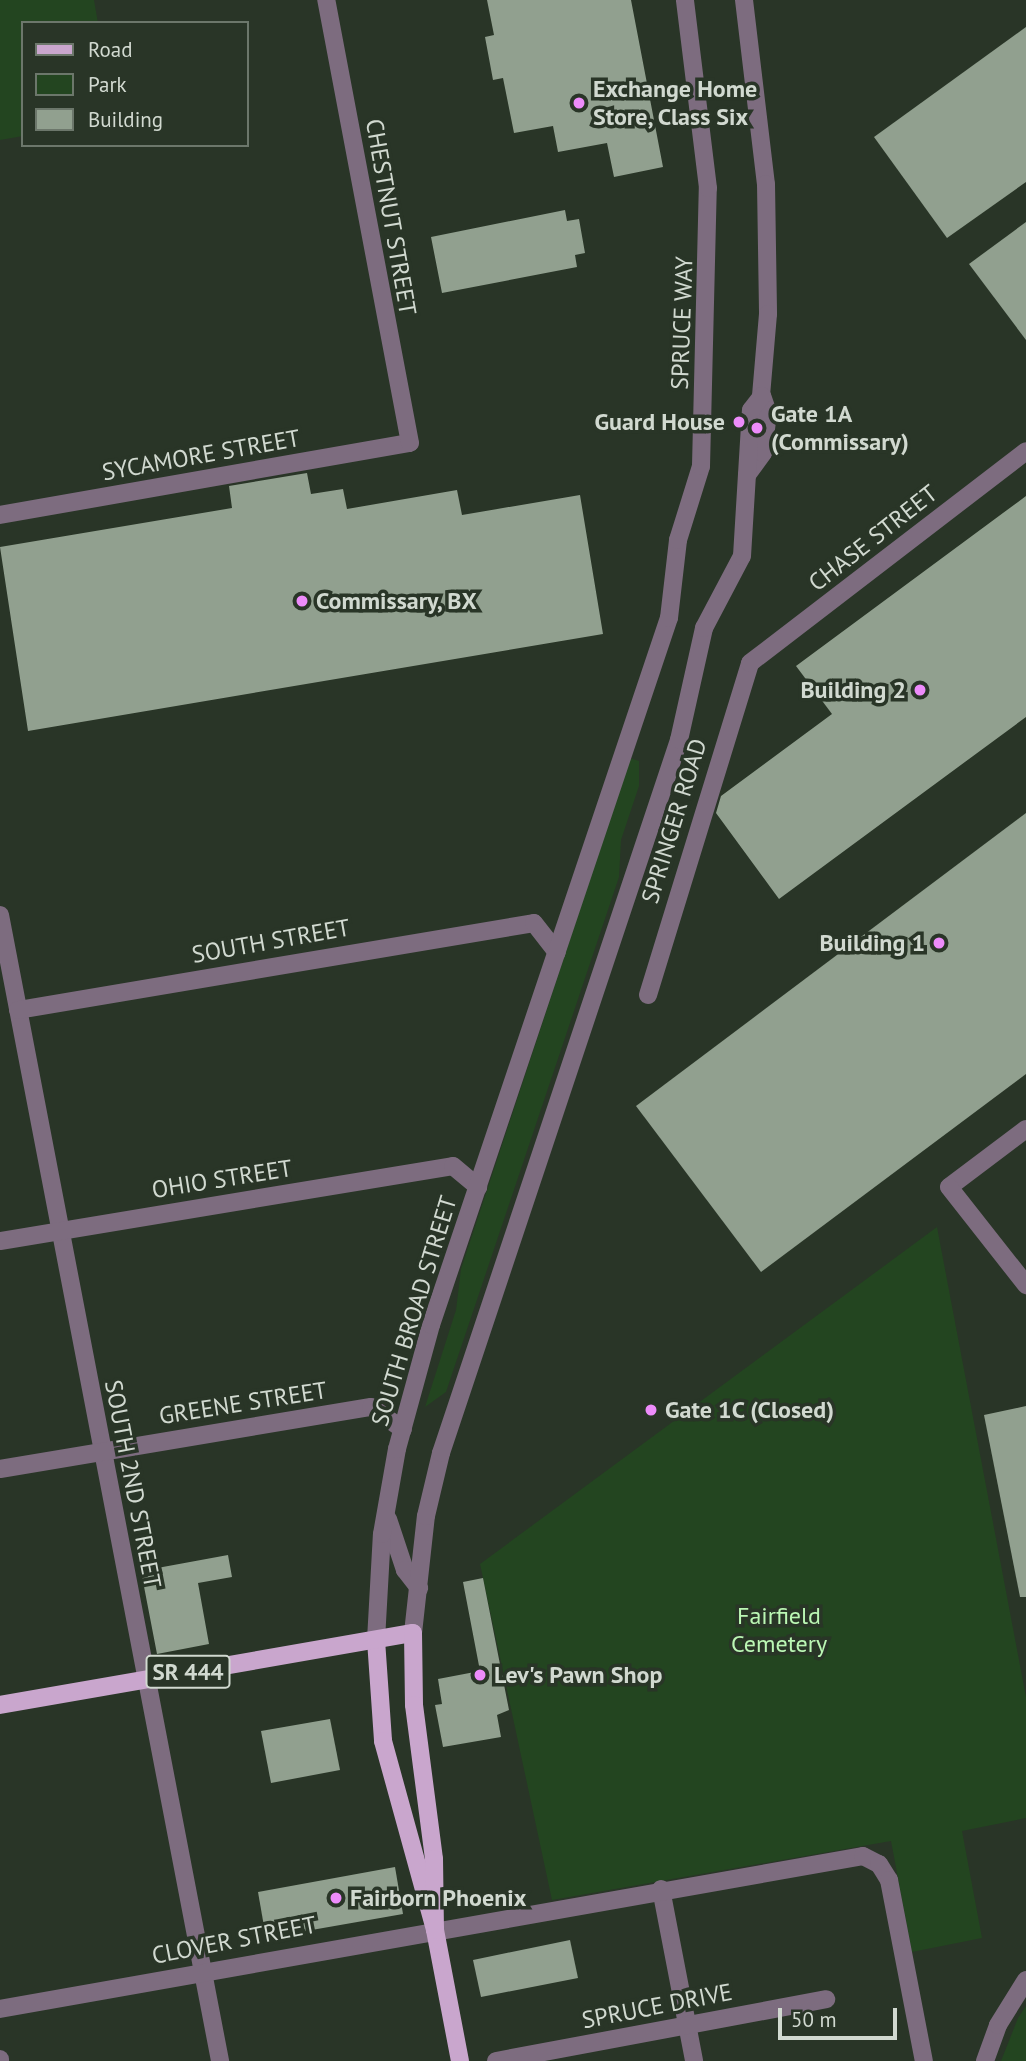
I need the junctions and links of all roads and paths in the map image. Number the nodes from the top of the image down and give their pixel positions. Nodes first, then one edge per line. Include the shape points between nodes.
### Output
1 (326, 0) edge
2 (685, 0) edge
3 (744, 0) edge
4 (410, 443) joint
5 (1026, 451) edge
6 (0, 515) edge
7 (750, 663) joint
8 (632, 722) joint
9 (0, 915) edge
10 (556, 952) junction
11 (648, 995) dead end
12 (18, 1010) junction
13 (1026, 1129) edge
14 (478, 1187) junction
15 (60, 1231) junction
16 (0, 1241) edge
17 (1026, 1285) edge
18 (403, 1429) junction
19 (102, 1451) junction
20 (0, 1469) edge
21 (386, 1513) junction
22 (419, 1588) junction
23 (413, 1633) junction
24 (376, 1640) junction
25 (146, 1678) junction
26 (0, 1704) edge
27 (661, 1889) junction
28 (435, 1930) junction
29 (203, 1970) junction
30 (1026, 1980) edge
31 (826, 2000) dead end
32 (0, 2009) edge
33 (687, 2026) junction
34 (220, 2061) edge
35 (460, 2061) edge
36 (496, 2061) edge
37 (694, 2061) edge
38 (925, 2061) edge
39 (985, 2061) edge

1 - 4 street, CHESTNUT STREET
2 - 8 street, SPRUCE WAY via 709,188 701,466 678,540 669,618
3 - 22 street, SOUTH BROAD STREET via 766,184 768,314 755,452 747,475 742,556 704,628 679,740 441,1453 426,1516
4 - 6 street, SYCAMORE STREET
5 - 7 street, CHASE STREET
7 - 11 street, SPRINGER ROAD
8 - 10 street, SOUTH BROAD STREET
9 - 12 street, SOUTH 2ND STREET
10 - 12 street, SOUTH STREET via 534,923
10 - 14 street, SOUTH BROAD STREET
12 - 15 street, SOUTH 2ND STREET
13 - 17 street via 949,1187
14 - 15 street, OHIO STREET via 453,1166
14 - 18 street, SOUTH BROAD STREET
15 - 16 street, OHIO STREET
15 - 19 street, SOUTH 2ND STREET
18 - 19 street, GREENE STREET via 371,1407
18 - 21 street, SOUTH BROAD STREET
19 - 20 street, GREENE STREET
19 - 25 street, SOUTH 2ND STREET
21 - 22 street via 405,1570
21 - 24 street, SOUTH BROAD STREET
22 - 23 street, SOUTH BROAD STREET
23 - 24 main road, SR 444
23 - 28 main road, SOUTH BROAD STREET via 415,1718 434,1859
24 - 25 main road, SR 444
24 - 28 main road, SOUTH BROAD STREET via 383,1741
25 - 26 main road, SR 444
25 - 29 street, SOUTH 2ND STREET
27 - 28 street, CLOVER STREET
27 - 33 street
27 - 38 street, CLOVER STREET via 850,1855 873,1859 886,1870
28 - 29 street, CLOVER STREET
28 - 35 main road, SOUTH BROAD STREET
29 - 32 street, CLOVER STREET
29 - 34 street, SOUTH 2ND STREET
30 - 39 street via 1003,2016
31 - 33 street, SPRUCE DRIVE
33 - 36 street, SPRUCE DRIVE
33 - 37 street

